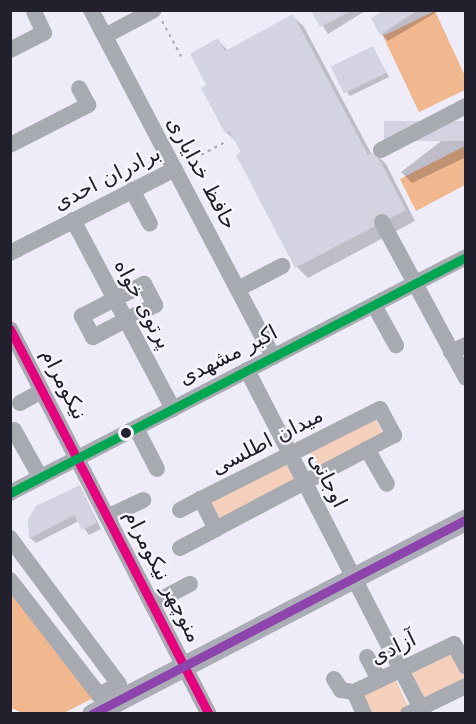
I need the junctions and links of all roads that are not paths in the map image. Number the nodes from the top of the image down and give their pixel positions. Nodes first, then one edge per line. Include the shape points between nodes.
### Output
1 (92, 10) edge
2 (34, 12) edge
3 (158, 15) edge
4 (105, 36) junction
5 (10, 50) edge
6 (80, 88) dead end
7 (465, 106) edge
8 (10, 145) edge
9 (381, 150) dead end
10 (175, 169) junction
11 (132, 190) junction
12 (73, 220) junction
13 (382, 222) dead end
14 (150, 224) dead end
15 (12, 247) edge
16 (465, 257) edge
17 (282, 266) dead end
18 (415, 284) junction
19 (238, 289) junction
20 (115, 299) junction
21 (374, 305) junction
22 (126, 320) junction
23 (12, 336) edge
24 (396, 345) dead end
25 (458, 348) edge
26 (273, 357) junction
27 (247, 370) junction
28 (465, 378) edge
29 (42, 391) junction
30 (20, 403) dead end
31 (173, 409) junction
32 (136, 428) junction
33 (14, 430) dead end
34 (367, 449) junction
35 (290, 455) junction
36 (77, 459) junction
37 (157, 469) dead end
38 (40, 477) junction
39 (304, 482) junction
40 (387, 484) dead end
41 (11, 493) edge
42 (201, 499) junction
43 (143, 500) dead end
44 (180, 510) dead end
45 (107, 517) junction
46 (465, 519) edge
47 (216, 529) junction
48 (10, 538) edge
49 (180, 548) dead end
50 (352, 577) junction
51 (10, 580) edge
52 (190, 584) dead end
53 (152, 604) junction
54 (367, 657) dead end
55 (465, 663) edge
56 (183, 664) junction
57 (401, 669) junction
58 (334, 679) dead end
59 (379, 680) junction
60 (465, 686) edge
61 (354, 692) junction
62 (418, 712) edge
63 (363, 713) edge
64 (92, 714) edge
65 (209, 714) edge

1 - 4 street, حافظ خدایاری
2 - 5 street via 44,33
3 - 4 street
4 - 10 street, حافظ خدایاری
6 - 8 street via 88,105
7 - 9 street
10 - 11 street, برادران احدی
10 - 19 street, حافظ خدایاری
11 - 12 street, برادران احدی
11 - 14 street
12 - 15 street, برادران احدی
12 - 20 street, پرتوی خواه
13 - 18 street
16 - 18 street, اکبر مشهدی
17 - 19 street
18 - 21 street, اکبر مشهدی
18 - 25 street
19 - 26 street, حافظ خدایاری
20 - 22 street, پرتوی خواه
20 - 22 street via 144,284 155,305
20 - 22 street via 82,316 93,337
21 - 24 street
21 - 26 street, اکبر مشهدی
22 - 31 street, پرتوی خواه
23 - 29 street, نیکومرام
25 - 28 street
26 - 27 street, اکبر مشهدی
27 - 31 street, اکبر مشهدی
27 - 35 street, اوجانی
29 - 30 street
29 - 36 street, نیکومرام
31 - 32 street, اکبر مشهدی
32 - 36 street, اکبر مشهدی
32 - 37 street
33 - 38 street
34 - 35 street, میدان اطلسی via 394,435 380,409
34 - 39 street
34 - 40 street
35 - 39 street, اوجانی
35 - 42 street, میدان اطلسی
36 - 38 street, اکبر مشهدی
36 - 45 street, منوچهر نیکومرام
38 - 41 street, اکبر مشهدی
39 - 47 street
39 - 50 street, اوجانی
42 - 44 street
42 - 47 street, میدان اطلسی
43 - 45 street
45 - 53 street, منوچهر نیکومرام
46 - 50 main road
47 - 49 street
48 - 51 street via 119,684 99,694
50 - 56 main road
50 - 57 street, اوجانی
52 - 53 street
53 - 56 street, منوچهر نیکومرام
54 - 59 street
55 - 57 street, آزادی via 454,644
56 - 64 main road
56 - 65 street, منوچهر نیکومرام
57 - 59 street, آزادی
57 - 62 street, اوجانی
58 - 61 street via 340,690
59 - 61 street, آزادی
60 - 62 street
61 - 63 street

